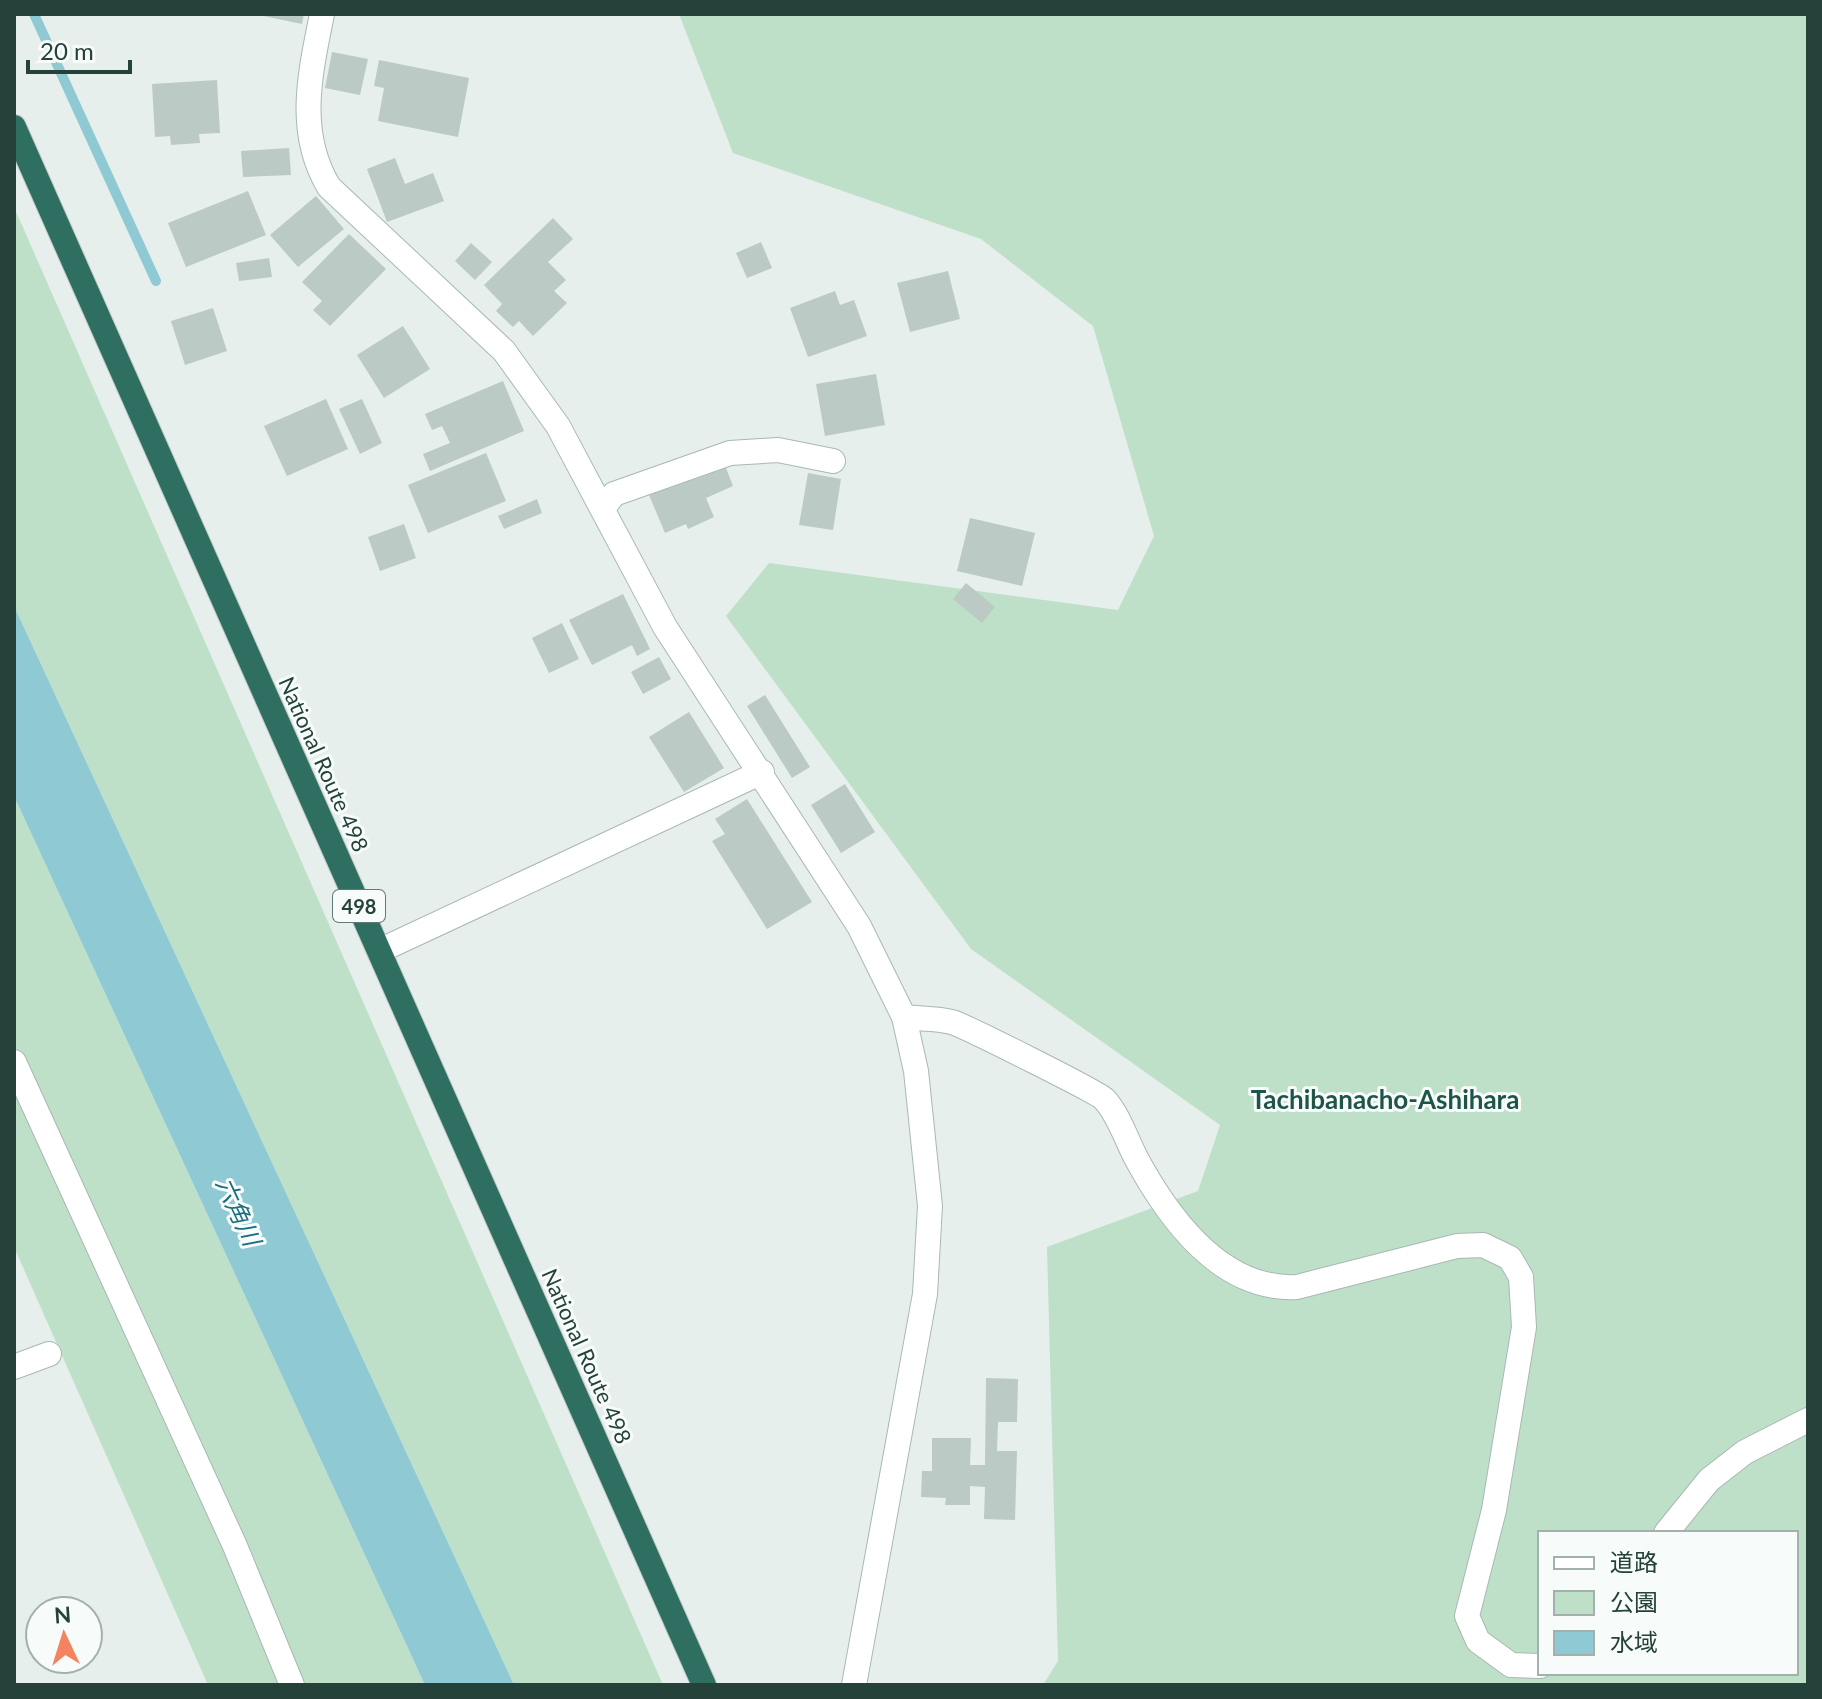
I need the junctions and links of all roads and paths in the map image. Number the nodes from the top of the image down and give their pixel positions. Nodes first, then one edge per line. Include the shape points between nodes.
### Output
1 (322, 14) edge
2 (14, 127) edge
3 (833, 461) dead end
4 (604, 507) junction
5 (762, 772) junction
6 (379, 951) junction
7 (904, 1017) junction
8 (14, 1062) edge
9 (49, 1354) dead end
10 (14, 1367) edge
11 (1808, 1420) edge
12 (1668, 1531) edge
13 (1538, 1666) edge
14 (292, 1685) edge
15 (704, 1685) edge
16 (854, 1685) edge

1 - 4 street via 306,117 317,167 329,187 504,351 558,426
2 - 6 highway, National Route 498 / 498
3 - 4 street via 778,450 730,453 614,494
4 - 5 street via 665,627
5 - 6 street
5 - 7 street via 859,926
6 - 15 highway, National Route 498 / 498
7 - 13 street via 953,1022 1104,1099 1171,1215 1239,1278 1271,1289 1297,1287 1457,1246 1483,1245 1510,1258 1521,1277 1524,1327 1494,1510 1467,1616 1478,1641 1511,1665
7 - 16 street via 916,1071 930,1206 925,1294
8 - 14 street via 235,1546
9 - 10 street
11 - 12 street via 1745,1452 1709,1480

